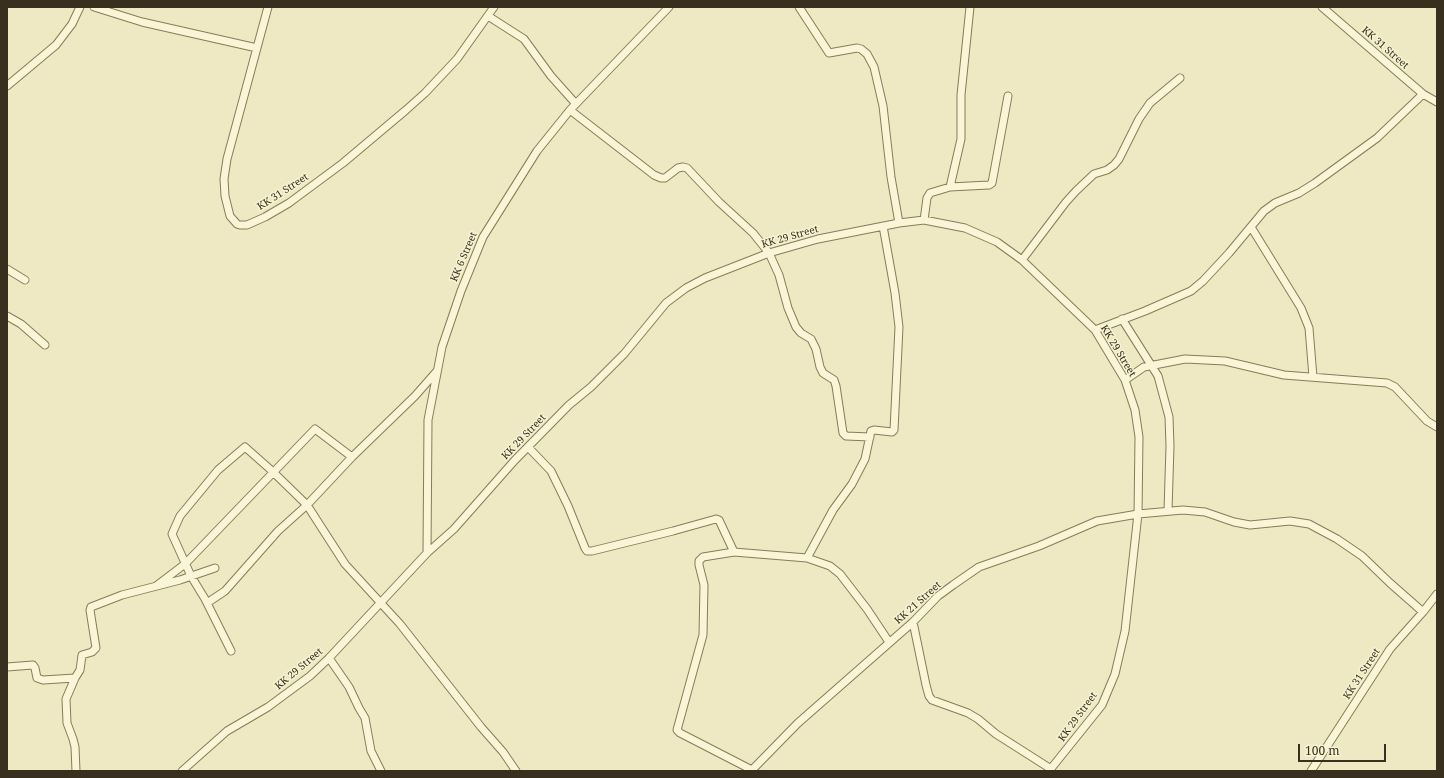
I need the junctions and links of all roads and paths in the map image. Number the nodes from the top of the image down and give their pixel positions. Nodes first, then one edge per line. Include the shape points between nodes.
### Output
1 (80, 7) edge
2 (94, 7) edge
3 (268, 7) edge
4 (494, 7) edge
5 (669, 7) edge
6 (799, 7) edge
7 (970, 7) edge
8 (1322, 7) edge
9 (488, 16) junction
10 (257, 48) junction
11 (1180, 78) dead end
12 (7, 86) edge
13 (1423, 94) junction
14 (1008, 96) dead end
15 (1437, 102) edge
16 (576, 104) junction
17 (570, 110) junction
18 (950, 187) junction
19 (924, 220) junction
20 (899, 223) junction
21 (883, 226) junction
22 (1251, 226) junction
23 (769, 253) junction
24 (1022, 260) junction
25 (7, 269) edge
26 (25, 280) dead end
27 (7, 316) edge
28 (1122, 319) junction
29 (1095, 330) junction
30 (45, 345) dead end
31 (1150, 365) junction
32 (437, 371) junction
33 (1313, 377) junction
34 (1125, 380) junction
35 (1437, 427) edge
36 (870, 437) junction
37 (528, 447) junction
38 (352, 457) junction
39 (274, 473) junction
40 (307, 505) junction
41 (1168, 511) junction
42 (1138, 514) junction
43 (734, 552) junction
44 (427, 553) junction
45 (807, 558) junction
46 (186, 564) junction
47 (215, 568) dead end
48 (191, 576) junction
49 (156, 586) junction
50 (1437, 594) edge
51 (381, 602) junction
52 (207, 603) junction
53 (1424, 612) junction
54 (913, 622) junction
55 (889, 642) junction
56 (231, 651) dead end
57 (329, 658) junction
58 (7, 668) edge
59 (75, 678) junction
60 (751, 770) edge
61 (1050, 770) edge
62 (76, 771) edge
63 (182, 771) edge
64 (381, 771) edge
65 (516, 771) edge
66 (1311, 771) edge

1 - 12 street via 72,24 56,45
2 - 10 street via 142,22
3 - 10 street, KK 31 Street
4 - 9 street, KK 31 Street
5 - 16 street, KK 6 Street
6 - 20 street via 829,53 861,49 874,67 883,106
7 - 18 street via 961,95 961,139
8 - 13 street, KK 31 Street
9 - 10 street, KK 31 Street via 457,58 425,92 343,164 289,203 265,217 247,225 240,225 230,216 224,179
9 - 16 street via 524,39 551,76
11 - 24 street via 1150,103 1114,165 1094,174 1076,191
13 - 15 street, KK 31 Street
13 - 22 street via 1377,138 1315,183 1275,203
14 - 18 street via 992,183
16 - 17 street, KK 6 Street
17 - 23 street via 654,176 665,178 678,168 687,168 753,233
17 - 32 street, KK 6 Street via 537,151 483,237 461,291 442,347
18 - 19 street via 930,193 926,198
19 - 20 street, KK 29 Street
19 - 24 street, KK 29 Street via 965,228 997,242
20 - 21 street, KK 29 Street
21 - 23 street, KK 29 Street via 818,239
21 - 36 street via 900,327 895,425 892,432 874,430 871,431
22 - 28 street via 1203,281 1190,291
22 - 33 street via 1301,308 1309,328
23 - 36 street via 796,326 801,333 811,339 820,367 834,380 843,433 846,436
23 - 37 street, KK 29 Street via 705,278 666,303 624,354
24 - 29 street, KK 29 Street
25 - 26 street
27 - 30 street via 21,324
28 - 29 street
28 - 31 street
29 - 34 street, KK 29 Street
31 - 33 street via 1185,359 1225,361 1284,376
31 - 34 street
31 - 41 street via 1158,376 1169,417
32 - 38 street
32 - 44 street, KK 6 Street via 428,420
33 - 35 street via 1387,383 1395,387 1427,421
34 - 42 street, KK 29 Street via 1135,410 1139,437
36 - 45 street via 865,459 852,484 833,510
37 - 43 street via 551,471 587,551 672,532 716,519
37 - 44 street, KK 29 Street via 454,529
38 - 39 street via 315,429
38 - 40 street
39 - 40 street
39 - 46 street
39 - 46 street via 245,446 218,470 180,516 172,534
40 - 51 street via 345,564
40 - 52 street via 278,531 225,591
41 - 42 street, KK 21 Street
41 - 53 street, KK 21 Street via 1205,512 1250,525 1290,522 1309,524 1362,556
42 - 54 street, KK 21 Street via 1097,521 1039,546 980,567 938,596
42 - 61 street, KK 29 Street via 1125,631 1115,674 1102,705
43 - 45 street
43 - 60 street via 702,557 699,561 704,585 703,635 677,730
44 - 51 street, KK 29 Street
45 - 55 street via 830,566 840,574 868,609
46 - 48 street
46 - 49 street
47 - 48 street
48 - 49 street
48 - 52 street
49 - 59 street via 91,607 96,648 82,655 80,670
50 - 53 street, KK 31 Street
51 - 57 street, KK 29 Street
51 - 65 street
52 - 56 street
53 - 66 street, KK 31 Street via 1390,649
54 - 55 street, KK 21 Street
54 - 61 street via 926,685 932,700 968,713
55 - 60 street, KK 21 Street via 798,723
57 - 63 street, KK 29 Street via 310,676 268,707 226,731
57 - 64 street via 349,687 365,718 371,751
58 - 59 street via 33,665 37,678 43,680
59 - 62 street via 66,695 66,708 67,723 75,747

